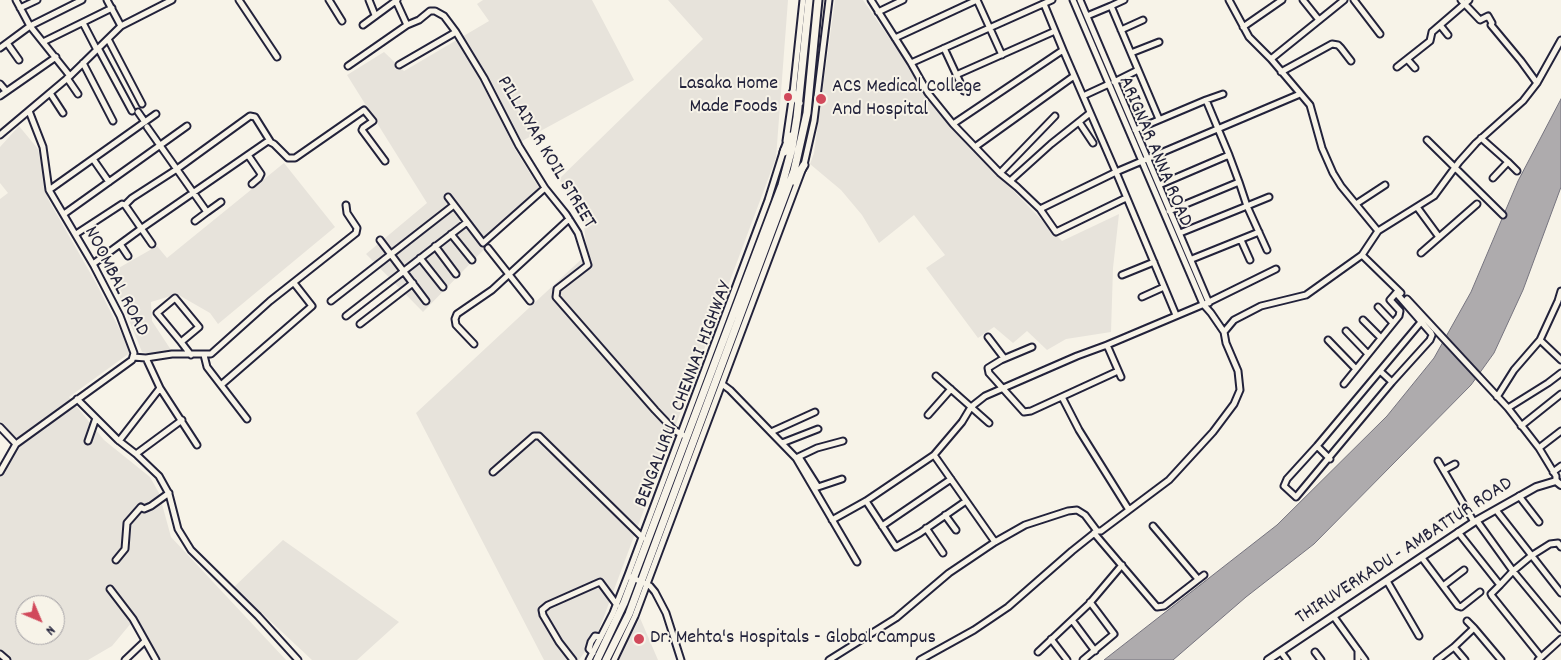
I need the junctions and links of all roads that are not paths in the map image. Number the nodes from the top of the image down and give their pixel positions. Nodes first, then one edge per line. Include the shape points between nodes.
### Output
1 (16, 0) edge
2 (37, 0) edge
3 (82, 0) edge
4 (107, 0) edge
5 (172, 0) edge
6 (239, 0) edge
7 (329, 0) edge
8 (369, 0) edge
9 (397, 0) edge
10 (803, 0) edge
11 (809, 0) edge
12 (818, 0) edge
13 (829, 0) edge
14 (870, 0) edge
15 (903, 0) edge
16 (977, 0) edge
17 (1052, 0) edge
18 (1073, 0) edge
19 (1080, 0) edge
20 (1124, 0) edge
21 (1229, 0) edge
22 (1282, 0) edge
23 (1303, 0) edge
24 (1344, 0) edge
25 (1354, 0) edge
26 (1469, 0) edge
27 (1462, 2) edge
28 (1044, 4) junction
29 (1111, 6) junction
30 (20, 8) junction
31 (112, 8) junction
32 (878, 12) junction
33 (375, 16) junction
34 (1087, 16) junction
35 (1143, 20) dead end
36 (1319, 20) junction
37 (342, 21) dead end
38 (83, 23) junction
39 (363, 25) dead end
40 (407, 25) junction
41 (1440, 25) junction
42 (30, 26) junction
43 (122, 26) junction
44 (990, 27) junction
45 (1242, 27) junction
46 (1122, 30) junction
47 (456, 32) junction
48 (1055, 32) junction
49 (1380, 34) dead end
50 (1448, 35) dead end
51 (895, 38) junction
52 (108, 39) junction
53 (1561, 40) edge
54 (43, 42) junction
55 (1158, 42) dead end
56 (7, 43) junction
57 (0, 47) edge
58 (944, 48) junction
59 (98, 49) junction
60 (1063, 50) junction
61 (1131, 53) junction
62 (1002, 55) junction
63 (56, 57) junction
64 (277, 57) dead end
65 (1271, 59) junction
66 (1407, 59) junction
67 (19, 60) dead end
68 (1351, 61) dead end
69 (83, 63) junction
70 (911, 63) junction
71 (399, 65) dead end
72 (348, 66) dead end
73 (1397, 66) dead end
74 (1415, 68) dead end
75 (1138, 70) junction
76 (1281, 72) junction
77 (956, 75) junction
78 (1074, 76) junction
79 (69, 77) junction
80 (1112, 83) junction
81 (1537, 83) junction
82 (0, 84) edge
83 (6, 91) junction
84 (964, 91) dead end
85 (50, 93) junction
86 (793, 93) junction
87 (78, 94) dead end
88 (1223, 94) dead end
89 (1300, 94) junction
90 (0, 96) edge
91 (1083, 96) junction
92 (1206, 100) junction
93 (799, 103) junction
94 (142, 104) dead end
95 (29, 111) junction
96 (63, 113) dead end
97 (1090, 113) junction
98 (156, 114) dead end
99 (1055, 116) dead end
100 (797, 117) junction
101 (1159, 120) junction
102 (113, 121) dead end
103 (1079, 122) junction
104 (146, 124) junction
105 (953, 124) junction
106 (187, 126) dead end
107 (1218, 129) junction
108 (1135, 130) junction
109 (0, 135) edge
110 (1481, 138) junction
111 (1427, 140) dead end
112 (270, 141) junction
113 (1093, 142) dead end
114 (161, 145) junction
115 (975, 147) junction
116 (784, 152) junction
117 (248, 155) junction
118 (1229, 155) junction
119 (93, 160) junction
120 (1145, 160) junction
121 (385, 161) dead end
122 (1508, 162) junction
123 (804, 165) junction
124 (1455, 167) junction
125 (177, 169) junction
126 (1517, 171) dead end
127 (1116, 172) junction
128 (1000, 173) junction
129 (1493, 178) dead end
130 (1010, 181) junction
131 (109, 182) junction
132 (1239, 182) junction
133 (252, 184) dead end
134 (1159, 185) junction
135 (1385, 185) dead end
136 (545, 188) junction
137 (50, 190) junction
138 (193, 192) junction
139 (1269, 197) dead end
140 (448, 198) dead end
141 (1126, 198) junction
142 (221, 202) dead end
143 (1356, 204) junction
144 (1477, 204) dead end
145 (125, 205) junction
146 (346, 205) dead end
147 (454, 205) junction
148 (1248, 206) junction
149 (1417, 207) junction
150 (1040, 209) junction
151 (1169, 211) junction
152 (207, 212) junction
153 (64, 214) junction
154 (1503, 215) dead end
155 (569, 219) junction
156 (195, 221) dead end
157 (467, 222) junction
158 (775, 224) junction
159 (142, 228) junction
160 (1378, 231) junction
161 (1259, 232) junction
162 (1180, 233) junction
163 (76, 234) junction
164 (451, 234) junction
165 (1439, 237) junction
166 (380, 240) dead end
167 (1241, 240) junction
168 (120, 244) junction
169 (152, 244) dead end
170 (435, 246) junction
171 (488, 248) dead end
172 (1267, 250) dead end
173 (1420, 253) dead end
174 (390, 254) junction
175 (1362, 255) junction
176 (128, 256) dead end
177 (420, 258) junction
178 (472, 260) dead end
179 (1192, 260) junction
180 (1250, 260) dead end
181 (1154, 262) junction
182 (93, 264) junction
183 (1276, 269) dead end
184 (403, 271) junction
185 (456, 274) dead end
186 (509, 275) junction
187 (1122, 275) dead end
188 (294, 283) junction
189 (412, 283) junction
190 (443, 287) dead end
191 (1164, 287) junction
192 (1561, 291) edge
193 (1398, 292) junction
194 (1142, 297) dead end
195 (331, 301) dead end
196 (426, 301) dead end
197 (530, 301) dead end
198 (1209, 302) junction
199 (1203, 304) junction
200 (1378, 307) dead end
201 (1211, 313) junction
202 (1176, 315) junction
203 (346, 316) dead end
204 (1363, 320) dead end
205 (1421, 322) junction
206 (1393, 323) junction
207 (360, 324) dead end
208 (1346, 331) dead end
209 (1224, 332) junction
210 (988, 337) dead end
211 (1380, 338) junction
212 (1328, 340) dead end
213 (1540, 340) junction
214 (181, 342) junction
215 (474, 344) dead end
216 (1107, 345) junction
217 (1032, 347) dead end
218 (191, 354) junction
219 (1368, 354) junction
220 (204, 355) junction
221 (133, 357) junction
222 (146, 358) junction
223 (1004, 358) junction
224 (1561, 360) edge
225 (1356, 369) junction
226 (1118, 371) junction
227 (1380, 371) junction
228 (1561, 373) edge
229 (936, 376) dead end
230 (1121, 377) dead end
231 (1392, 382) junction
232 (221, 384) junction
233 (722, 384) junction
234 (1344, 384) dead end
235 (160, 388) junction
236 (1002, 388) junction
237 (951, 389) junction
238 (1561, 394) edge
239 (1062, 397) junction
240 (1497, 397) junction
241 (77, 399) junction
242 (971, 407) junction
243 (1508, 408) junction
244 (815, 412) dead end
245 (928, 415) dead end
246 (96, 418) junction
247 (247, 419) dead end
248 (182, 420) junction
249 (990, 423) dead end
250 (1521, 426) junction
251 (0, 427) edge
252 (818, 429) dead end
253 (1561, 430) edge
254 (771, 432) junction
255 (683, 435) junction
256 (88, 441) dead end
257 (119, 441) junction
258 (843, 441) dead end
259 (782, 443) junction
260 (16, 444) junction
261 (197, 445) dead end
262 (1317, 446) junction
263 (1539, 448) junction
264 (136, 454) junction
265 (934, 455) junction
266 (797, 458) junction
267 (1330, 459) junction
268 (1438, 461) dead end
269 (1455, 464) dead end
270 (1561, 466) edge
271 (1444, 470) junction
272 (0, 472) edge
273 (493, 472) dead end
274 (1553, 472) junction
275 (842, 479) dead end
276 (951, 479) junction
277 (1560, 484) edge
278 (816, 488) junction
279 (169, 493) junction
280 (1519, 496) junction
281 (866, 501) junction
282 (966, 501) junction
283 (1129, 510) junction
284 (1496, 510) junction
285 (946, 515) junction
286 (832, 520) junction
287 (1476, 521) junction
288 (1540, 522) dead end
289 (882, 526) junction
290 (1153, 526) dead end
291 (926, 528) junction
292 (956, 530) dead end
293 (1096, 532) junction
294 (1458, 532) junction
295 (645, 539) junction
296 (996, 542) junction
297 (1561, 547) edge
298 (943, 553) dead end
299 (1531, 556) junction
300 (1422, 558) junction
301 (116, 560) dead end
302 (856, 562) dead end
303 (1122, 565) junction
304 (1464, 570) dead end
305 (1513, 571) junction
306 (1204, 575) dead end
307 (631, 576) junction
308 (1198, 579) junction
309 (1387, 581) junction
310 (644, 583) junction
311 (1500, 585) junction
312 (1443, 586) junction
313 (110, 589) dead end
314 (1480, 592) dead end
315 (1561, 593) edge
316 (1090, 602) junction
317 (616, 605) junction
318 (1334, 617) junction
319 (1072, 620) junction
320 (1467, 620) dead end
321 (1474, 628) junction
322 (1561, 629) edge
323 (1419, 636) dead end
324 (1051, 639) junction
325 (1561, 640) edge
326 (145, 641) junction
327 (1454, 647) junction
328 (1358, 650) junction
329 (1095, 651) junction
330 (1038, 652) dead end
331 (1281, 652) junction
332 (1315, 652) dead end
333 (0, 654) edge
334 (595, 657) edge
335 (1540, 659) edge
336 (7, 660) edge
337 (125, 660) edge
338 (156, 660) edge
339 (298, 660) edge
340 (573, 660) edge
341 (589, 660) edge
342 (606, 660) edge
343 (614, 660) edge
344 (681, 660) edge
345 (829, 660) edge
346 (920, 660) edge
347 (1067, 660) edge
348 (1083, 660) edge
349 (1268, 660) edge
350 (1287, 660) edge
351 (1321, 660) edge
352 (1358, 660) edge
353 (1365, 660) edge
354 (1437, 660) edge
355 (1465, 660) edge
356 (1501, 660) edge

1 - 30 street
2 - 30 street
3 - 42 street
4 - 31 street
5 - 43 street
6 - 64 street
7 - 37 street
8 - 33 street
9 - 33 street
9 - 40 street
10 - 86 street
11 - 93 highway
12 - 158 highway, BENGALURU - CHENNAI HIGHWAY via 802,140
13 - 123 street via 814,121
14 - 32 street
15 - 32 street
16 - 44 street
16 - 51 street
17 - 28 street
18 - 80 street, ARIGNAR ANNA ROAD
19 - 34 street, ARIGNAR ANNA ROAD
20 - 29 street
21 - 45 street
22 - 45 street
23 - 36 street
24 - 36 street
25 - 49 street
26 - 27 street
27 - 41 street
27 - 81 street via 1480,20 1488,16 1491,25
28 - 44 street
28 - 48 street
29 - 34 street
29 - 46 street
30 - 42 street
31 - 38 street
31 - 43 street
32 - 51 street
33 - 39 street
34 - 80 street, ARIGNAR ANNA ROAD
35 - 46 street
36 - 65 street
38 - 54 street
38 - 59 street
40 - 47 street, PILLAIYAR KOIL STREET via 435,11 444,16
40 - 72 street
41 - 50 street
41 - 66 street via 1431,34 1430,41
42 - 54 street
42 - 56 street
43 - 52 street
44 - 58 street
44 - 62 street
45 - 65 street
46 - 61 street
47 - 71 street
47 - 136 street, PILLAIYAR KOIL STREET
48 - 60 street
48 - 62 street
51 - 70 street
52 - 59 street
52 - 94 street
53 - 81 street
54 - 63 street
55 - 61 street
56 - 57 street
56 - 67 street
58 - 70 street
58 - 77 street
59 - 69 street
59 - 104 street via 135,112
60 - 78 street
60 - 105 street
61 - 75 street
62 - 77 street
63 - 79 street
63 - 83 street
65 - 76 street
66 - 73 street
66 - 74 street
68 - 76 street via 1338,45 1332,44
69 - 79 street
69 - 102 street
70 - 105 street via 928,93
75 - 80 street
75 - 101 street
76 - 89 street
77 - 84 street
78 - 91 street
78 - 115 street
79 - 85 street
79 - 87 street
80 - 91 street
80 - 108 street, ARIGNAR ANNA ROAD
80 - 120 street, ARIGNAR ANNA ROAD
81 - 110 street via 1523,101
82 - 83 street
83 - 90 street
85 - 95 street
85 - 96 street
86 - 93 highway
86 - 116 street
88 - 92 street
89 - 107 street
89 - 143 street via 1310,105 1333,173
91 - 97 street
92 - 101 street
92 - 107 street
93 - 100 highway
95 - 109 street
95 - 137 street, NOOMBAL ROAD via 43,147
97 - 103 street
97 - 127 street
98 - 104 street
99 - 128 street
100 - 116 highway
100 - 255 highway, BENGALURU - CHENNAI HIGHWAY via 787,169 774,206
101 - 108 street
103 - 113 street
103 - 130 street
104 - 114 street
104 - 119 street
105 - 115 street
106 - 114 street
107 - 118 street
107 - 120 street
108 - 120 street, ARIGNAR ANNA ROAD
110 - 122 street
110 - 124 street
111 - 124 street
112 - 117 street
112 - 121 street via 288,158 295,158 364,110 373,121 362,131
112 - 125 street via 256,117 250,116
114 - 125 street
114 - 131 street
115 - 128 street
116 - 255 street
117 - 133 street via 260,174
117 - 138 street
118 - 132 street
118 - 134 street
119 - 131 street
119 - 137 street
120 - 127 street
120 - 134 street, ARIGNAR ANNA ROAD
120 - 199 street, ARIGNAR ANNA ROAD
122 - 126 street
122 - 129 street
123 - 158 highway
123 - 233 street
124 - 149 street via 1434,196
124 - 154 street
125 - 138 street
125 - 145 street
127 - 141 street
127 - 150 street
128 - 130 street
130 - 150 street
131 - 153 street
132 - 148 street
132 - 151 street
134 - 151 street, ARIGNAR ANNA ROAD
135 - 143 street
136 - 155 street, PILLAIYAR KOIL STREET
136 - 157 street via 483,243
137 - 153 street, NOOMBAL ROAD
138 - 152 street
138 - 159 street
139 - 148 street
140 - 147 street
141 - 150 street via 1056,232
141 - 181 street
142 - 152 street
143 - 160 street
144 - 165 street
145 - 159 street
145 - 163 street
146 - 188 street via 347,213 357,228 356,233
147 - 157 street
147 - 174 street
148 - 161 street
148 - 162 street
149 - 160 street
149 - 165 street
151 - 162 street, ARIGNAR ANNA ROAD
152 - 156 street
153 - 163 street, NOOMBAL ROAD
155 - 186 street
155 - 255 street, PILLAIYAR KOIL STREET via 578,233 588,265 557,289 556,297 655,410
157 - 164 street
158 - 310 highway, BENGALURU - CHENNAI HIGHWAY
159 - 168 street
159 - 169 street
160 - 175 street
161 - 167 street
161 - 172 street
162 - 179 street, ARIGNAR ANNA ROAD
163 - 182 street, NOOMBAL ROAD
164 - 170 street
164 - 178 street
165 - 173 street
166 - 174 street
167 - 179 street
167 - 180 street
168 - 176 street
168 - 182 street
170 - 177 street
170 - 185 street
171 - 186 street
174 - 184 street
174 - 195 street
175 - 193 street
175 - 209 street via 1306,295 1261,306 1234,320
177 - 184 street
177 - 190 street
179 - 198 street, ARIGNAR ANNA ROAD
181 - 187 street
181 - 191 street
182 - 221 street, NOOMBAL ROAD via 120,316
183 - 198 street
184 - 189 street
184 - 203 street
186 - 197 street
186 - 215 street via 457,314 456,324
188 - 220 street via 211,354
188 - 232 street via 312,306
189 - 196 street
189 - 207 street
191 - 194 street
191 - 202 street
192 - 213 street
193 - 205 street
193 - 206 street via 1390,300 1400,312
193 - 240 street
198 - 199 street
198 - 201 street, ARIGNAR ANNA ROAD
199 - 201 street, ARIGNAR ANNA ROAD
199 - 202 street
200 - 206 street
201 - 209 street, ARIGNAR ANNA ROAD
202 - 216 street
204 - 211 street
205 - 227 street
205 - 231 street via 1431,333 1431,338
206 - 211 street
208 - 219 street
209 - 283 street, ARIGNAR ANNA ROAD via 1238,371 1240,390 1234,404 1214,432 1169,480
210 - 223 street
211 - 219 street
212 - 225 street
213 - 224 street
213 - 240 street via 1514,370
214 - 214 street via 202,325 175,298 156,313
214 - 218 street
216 - 226 street
216 - 236 street
217 - 223 street
218 - 220 street
218 - 222 street
219 - 225 street
220 - 232 street via 207,367
221 - 222 street
221 - 241 street, NOOMBAL ROAD
222 - 235 street
223 - 236 street via 988,368
225 - 234 street
226 - 230 street
226 - 239 street
227 - 231 street
227 - 262 street
228 - 243 street
229 - 237 street
231 - 267 street
232 - 247 street
233 - 254 street
233 - 310 street
235 - 248 street
235 - 257 street
236 - 239 street via 1024,412
236 - 242 street
237 - 242 street
237 - 245 street
238 - 250 street
239 - 283 street
240 - 243 street
241 - 246 street
241 - 260 street, NOOMBAL ROAD
242 - 249 street
242 - 265 street
243 - 250 street
244 - 254 street
246 - 256 street
246 - 257 street
248 - 261 street
248 - 264 street
250 - 263 street
251 - 260 street
252 - 259 street
253 - 263 street
254 - 259 street
255 - 295 highway, BENGALURU - CHENNAI HIGHWAY
257 - 264 street
258 - 266 street
259 - 266 street
260 - 272 street
262 - 267 street
262 - 267 street via 1284,483 1286,488 1296,497
263 - 274 street
264 - 279 street via 159,476
265 - 276 street
265 - 281 street
266 - 278 street
268 - 271 street
269 - 271 street
270 - 274 street
271 - 287 street
273 - 295 street via 534,436 539,436
274 - 277 street
275 - 278 street
276 - 282 street
276 - 289 street
277 - 280 main road, THIRUVERKADU - AMBATTUR ROAD via 1536,487
278 - 286 street
279 - 301 street via 152,506 141,507 127,523 125,549
279 - 339 street via 177,527 191,550
280 - 284 main road, THIRUVERKADU - AMBATTUR ROAD
280 - 288 street
281 - 286 street
281 - 289 street
282 - 285 street
282 - 296 street
283 - 293 street, ARIGNAR ANNA ROAD
284 - 287 main road, THIRUVERKADU - AMBATTUR ROAD
284 - 299 street
285 - 291 street
285 - 292 street
286 - 302 street
287 - 294 main road, THIRUVERKADU - AMBATTUR ROAD
287 - 305 street
289 - 291 street via 896,547
290 - 308 street
291 - 298 street
293 - 296 street via 1082,512 1074,510 1026,525
293 - 303 street
293 - 346 street, ARIGNAR ANNA ROAD via 1008,607
294 - 300 main road, THIRUVERKADU - AMBATTUR ROAD
294 - 311 street
295 - 307 highway, BENGALURU - CHENNAI HIGHWAY
296 - 345 street via 949,573 896,618
297 - 299 street via 1554,542
299 - 305 street
299 - 315 street
300 - 309 main road, THIRUVERKADU - AMBATTUR ROAD
300 - 312 street
303 - 308 street via 1157,608
303 - 316 street
304 - 312 street
305 - 311 street
305 - 322 street
306 - 308 street
307 - 310 street
307 - 317 street
307 - 334 highway, BENGALURU - CHENNAI HIGHWAY via 618,619
309 - 318 main road, THIRUVERKADU - AMBATTUR ROAD
309 - 323 street
310 - 342 highway, BENGALURU - CHENNAI HIGHWAY
310 - 343 street via 630,628
310 - 344 street via 655,592 666,613
311 - 335 street via 1492,596
312 - 314 street via 1459,607
313 - 326 street
316 - 319 street
316 - 329 street via 1114,633
317 - 334 street via 602,637 595,636 591,642 589,649
317 - 340 street via 600,582 542,610
318 - 328 street
318 - 331 main road, THIRUVERKADU - AMBATTUR ROAD
319 - 324 street
319 - 329 street
320 - 321 street
321 - 327 street
321 - 356 street
324 - 330 street
324 - 347 street
325 - 335 street
326 - 337 street
326 - 338 street
327 - 354 street
327 - 355 street
328 - 352 street
328 - 353 street
329 - 348 street
331 - 349 main road, THIRUVERKADU - AMBATTUR ROAD
331 - 350 street
332 - 351 street
333 - 336 street
334 - 341 street

